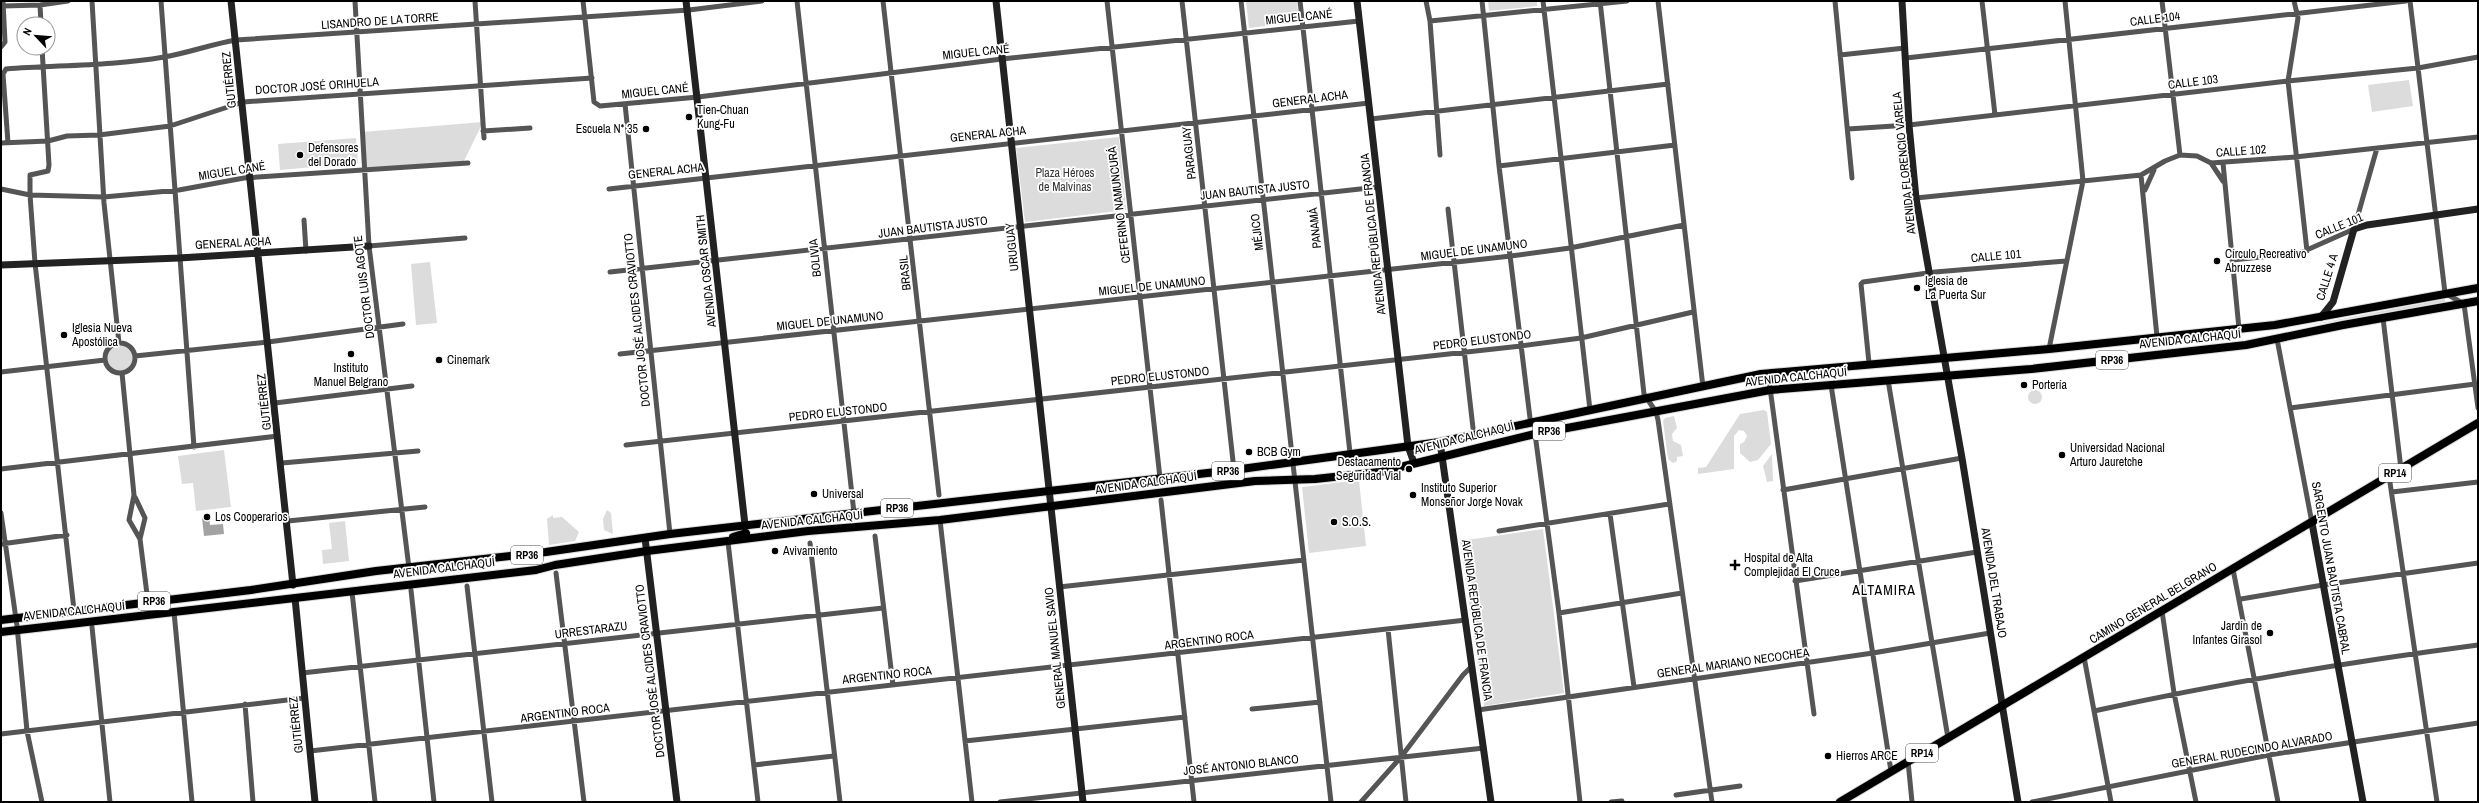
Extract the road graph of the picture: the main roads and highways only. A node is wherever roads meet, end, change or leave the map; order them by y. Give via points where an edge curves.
1 (231, 1) edge
2 (686, 1) edge
3 (996, 1) edge
4 (1357, 1) edge
5 (1902, 1) edge
6 (2478, 209) edge
7 (2354, 229) joint
8 (369, 246) road end
9 (259, 252) junction
10 (1, 264) edge
11 (2478, 288) edge
12 (2478, 302) edge
13 (2321, 317) junction
14 (2286, 323) junction
15 (2277, 339) junction
16 (1944, 359) junction
17 (1946, 372) junction
18 (2478, 423) edge
19 (1440, 442) junction
20 (1408, 446) junction
21 (1442, 455) junction
22 (1414, 463) junction
23 (1048, 491) junction
24 (1050, 508) junction
25 (2312, 523) junction
26 (746, 532) junction
27 (645, 538) junction
28 (616, 542) junction
29 (686, 546) junction
30 (647, 551) junction
31 (619, 555) junction
32 (293, 585) junction
33 (295, 598) junction
34 (1, 620) edge
35 (1, 632) edge
36 (2003, 705) junction
37 (314, 802) edge
38 (677, 802) edge
39 (1083, 802) edge
40 (1491, 802) edge
41 (1840, 802) edge
42 (2018, 802) edge
43 (2363, 802) edge

1 - 9 main road, GUTIÉRREZ
2 - 26 main road, AVENIDA OSCAR SMITH
3 - 23 main road, URUGUAY via 1022,226
4 - 20 main road, AVENIDA REPÚBLICA DE FRANCIA
5 - 16 main road, AVENIDA FLORENCIO VARELA via 1916,198
6 - 7 main road, CALLE 101
7 - 13 main road, CALLE 4 A via 2336,293 2330,307
8 - 9 main road, GENERAL ACHA
9 - 10 main road, GENERAL ACHA via 179,258
9 - 32 main road, GUTIÉRREZ
11 - 13 main road, AVENIDA CALCHAQUÍ / RP36
12 - 15 main road, AVENIDA CALCHAQUÍ / RP36
13 - 14 main road, AVENIDA CALCHAQUÍ / RP36
14 - 15 main road via 2277,330
14 - 16 main road, AVENIDA CALCHAQUÍ / RP36
15 - 17 main road, AVENIDA CALCHAQUÍ / RP36 via 2246,345 2032,369
16 - 17 main road, AVENIDA FLORENCIO VARELA
16 - 19 main road, AVENIDA CALCHAQUÍ / RP36 via 1768,373
17 - 21 main road, AVENIDA CALCHAQUÍ / RP36 via 1888,380 1770,390 1535,434
17 - 36 main road, AVENIDA DEL TRABAJO
18 - 25 main road, CAMINO GENERAL BELGRANO / RP14
19 - 20 main road, AVENIDA CALCHAQUÍ / RP36
19 - 21 main road, AVENIDA REPÚBLICA DE FRANCIA
20 - 22 main road, AVENIDA REPÚBLICA DE FRANCIA
20 - 23 main road, AVENIDA CALCHAQUÍ / RP36 via 1234,470
21 - 22 main road, AVENIDA CALCHAQUÍ / RP36
21 - 40 main road, AVENIDA REPÚBLICA DE FRANCIA
22 - 24 main road, AVENIDA CALCHAQUÍ / RP36 via 1380,472 1255,481
23 - 24 main road, GENERAL MANUEL SAVIO
23 - 26 main road, AVENIDA CALCHAQUÍ / RP36 via 854,513
24 - 26 main road, AVENIDA CALCHAQUÍ / RP36 via 940,520
24 - 39 main road, GENERAL MANUEL SAVIO
25 - 36 main road, CAMINO GENERAL BELGRANO / RP14
25 - 43 main road, SARGENTO JUAN BAUTISTA CABRAL
26 - 27 main road, AVENIDA CALCHAQUÍ / RP36 via 670,534
26 - 29 main road
26 - 29 main road, AVENIDA CALCHAQUÍ / RP36 via 728,542
27 - 28 main road, AVENIDA CALCHAQUÍ / RP36
27 - 30 main road, DOCTOR JOSÉ ALCIDES CRAVIOTTO
28 - 31 main road
28 - 32 main road, AVENIDA CALCHAQUÍ / RP36
29 - 30 main road, AVENIDA CALCHAQUÍ / RP36
30 - 31 main road, AVENIDA CALCHAQUÍ / RP36
30 - 38 main road, DOCTOR JOSÉ ALCIDES CRAVIOTTO
31 - 33 main road, AVENIDA CALCHAQUÍ / RP36 via 613,560
32 - 34 main road, AVENIDA CALCHAQUÍ / RP36
33 - 35 main road, AVENIDA CALCHAQUÍ / RP36
33 - 37 main road, GUTIÉRREZ
36 - 41 main road, CAMINO GENERAL BELGRANO / RP14
36 - 42 main road, AVENIDA DEL TRABAJO

